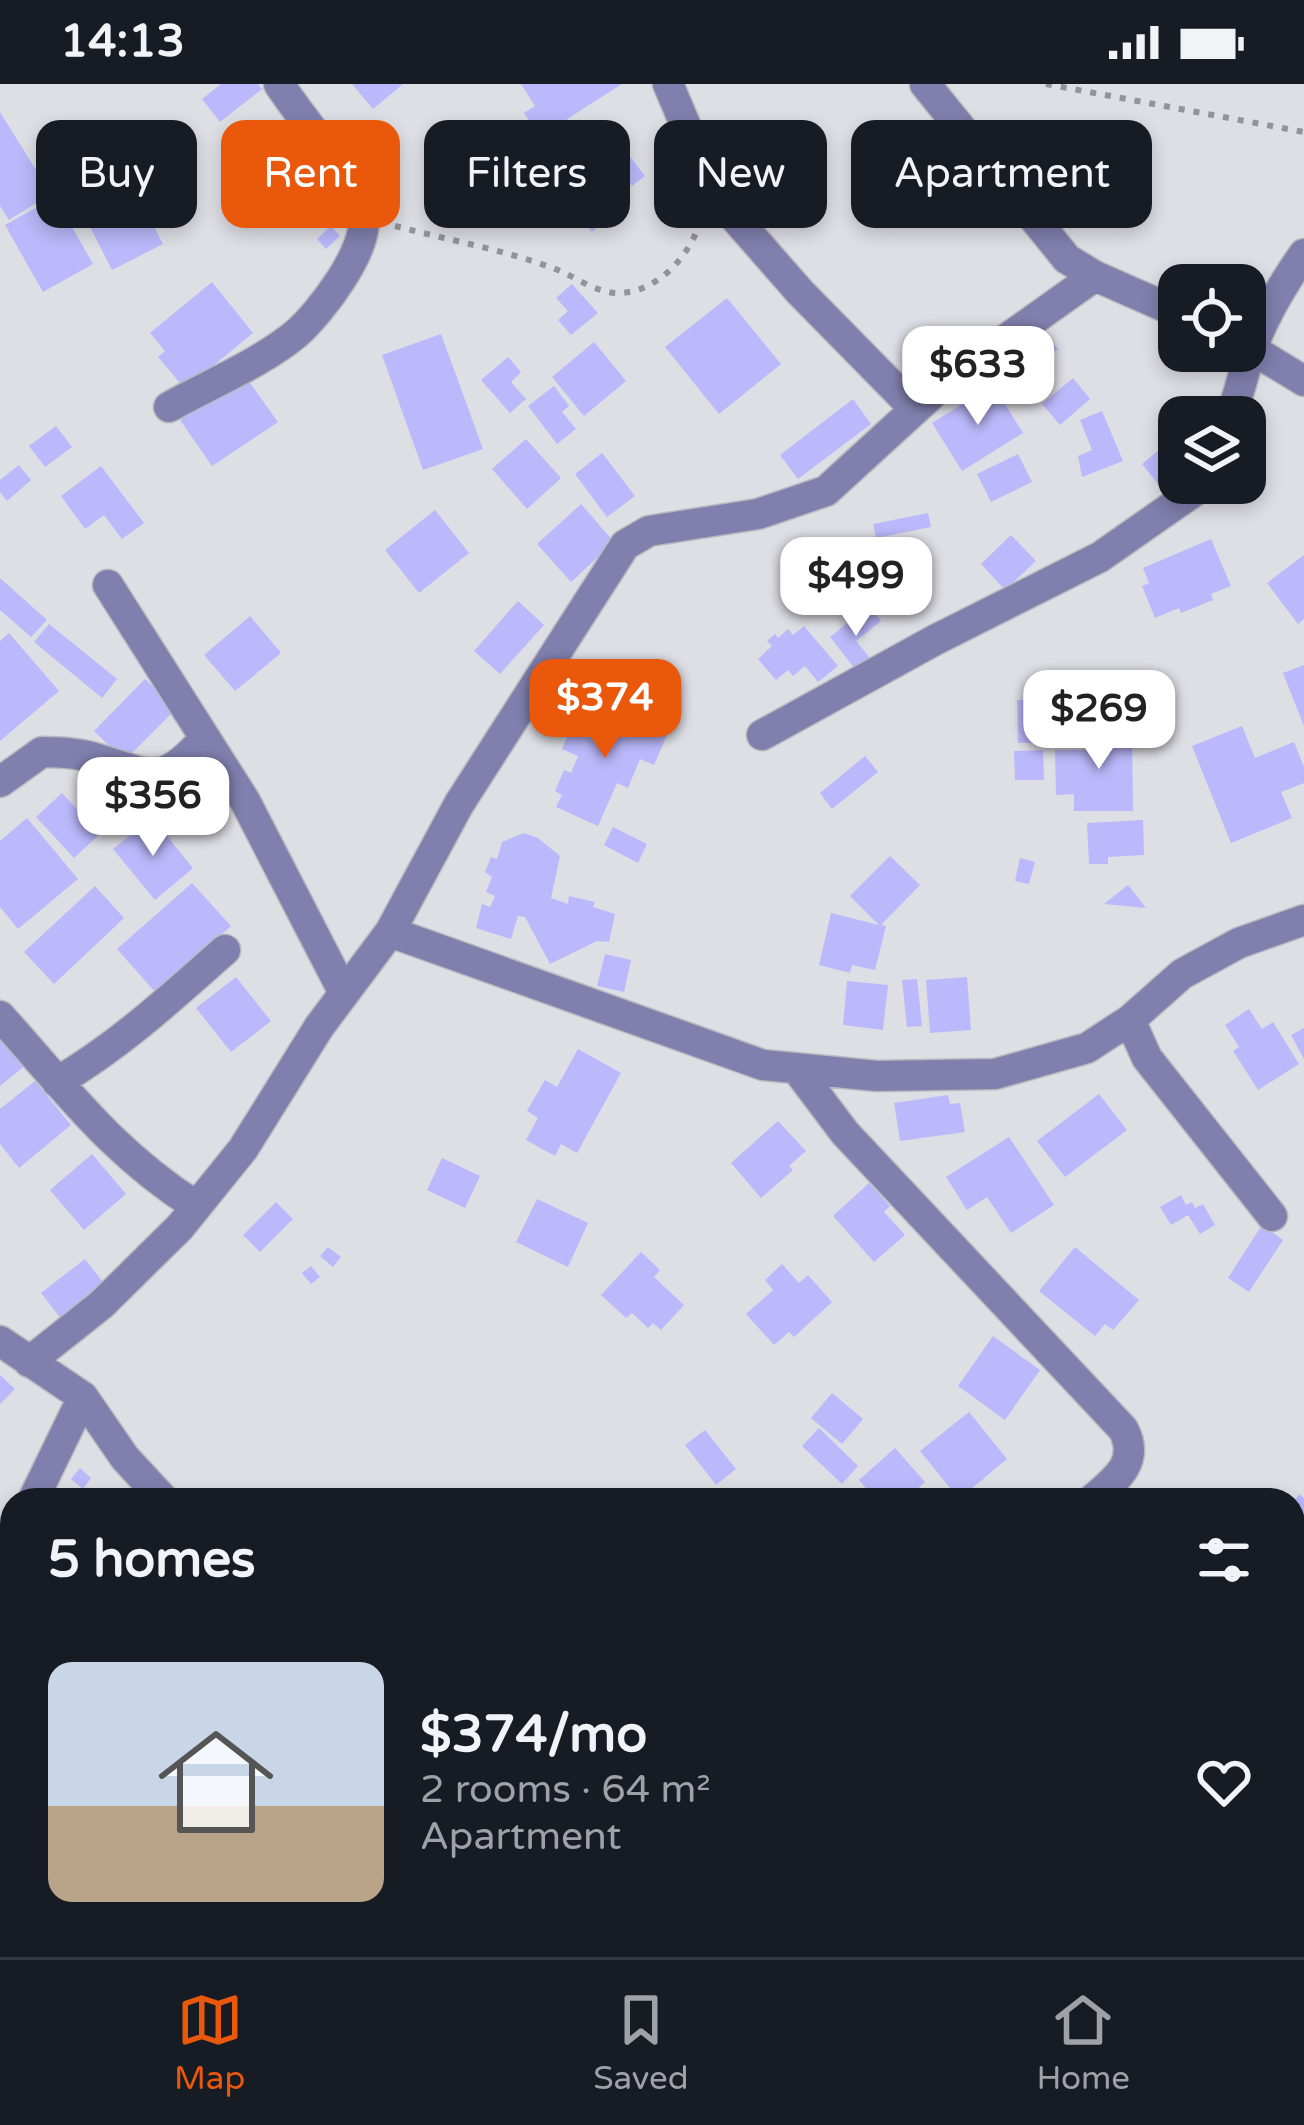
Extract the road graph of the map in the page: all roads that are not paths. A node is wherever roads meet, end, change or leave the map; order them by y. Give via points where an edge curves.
1 (279, 84) edge
2 (668, 84) edge
3 (925, 84) edge
4 (1304, 254) edge
5 (1095, 276) junction
6 (1158, 304) edge
7 (1266, 314) edge
8 (1266, 358) edge
9 (1304, 381) edge
10 (169, 407) dead end
11 (914, 409) junction
12 (1176, 504) edge
13 (108, 585) dead end
14 (762, 735) dead end
15 (205, 738) junction
16 (0, 782) edge
17 (1304, 920) edge
18 (390, 932) junction
19 (226, 950) dead end
20 (344, 993) junction
21 (0, 1016) edge
22 (1130, 1020) junction
23 (796, 1068) junction
24 (57, 1082) junction
25 (196, 1206) junction
26 (1272, 1216) dead end
27 (0, 1341) edge
28 (29, 1362) junction
29 (83, 1397) junction
30 (38, 1488) edge
31 (153, 1488) edge
32 (1105, 1488) edge

1 - 10 street via 356,197 364,218 358,251 298,333
2 - 11 street via 715,195
3 - 5 street via 1052,244
4 - 7 street
5 - 6 street
5 - 11 street
8 - 9 street
11 - 18 street via 826,490 758,514 649,531 625,545 459,804
12 - 14 street via 1100,557
13 - 15 street
15 - 16 street via 182,763 153,776 42,752
15 - 20 street
17 - 22 street via 1182,974
18 - 20 street
18 - 23 street via 763,1064
19 - 24 street
20 - 25 street via 243,1149
21 - 24 street
22 - 23 street via 1087,1048 995,1074
22 - 26 street via 1147,1058
23 - 32 street via 845,1133 1123,1430 1131,1448 1126,1469
24 - 25 street via 137,1167
25 - 28 street via 102,1304
27 - 28 street
28 - 29 street
29 - 30 street
29 - 31 street

